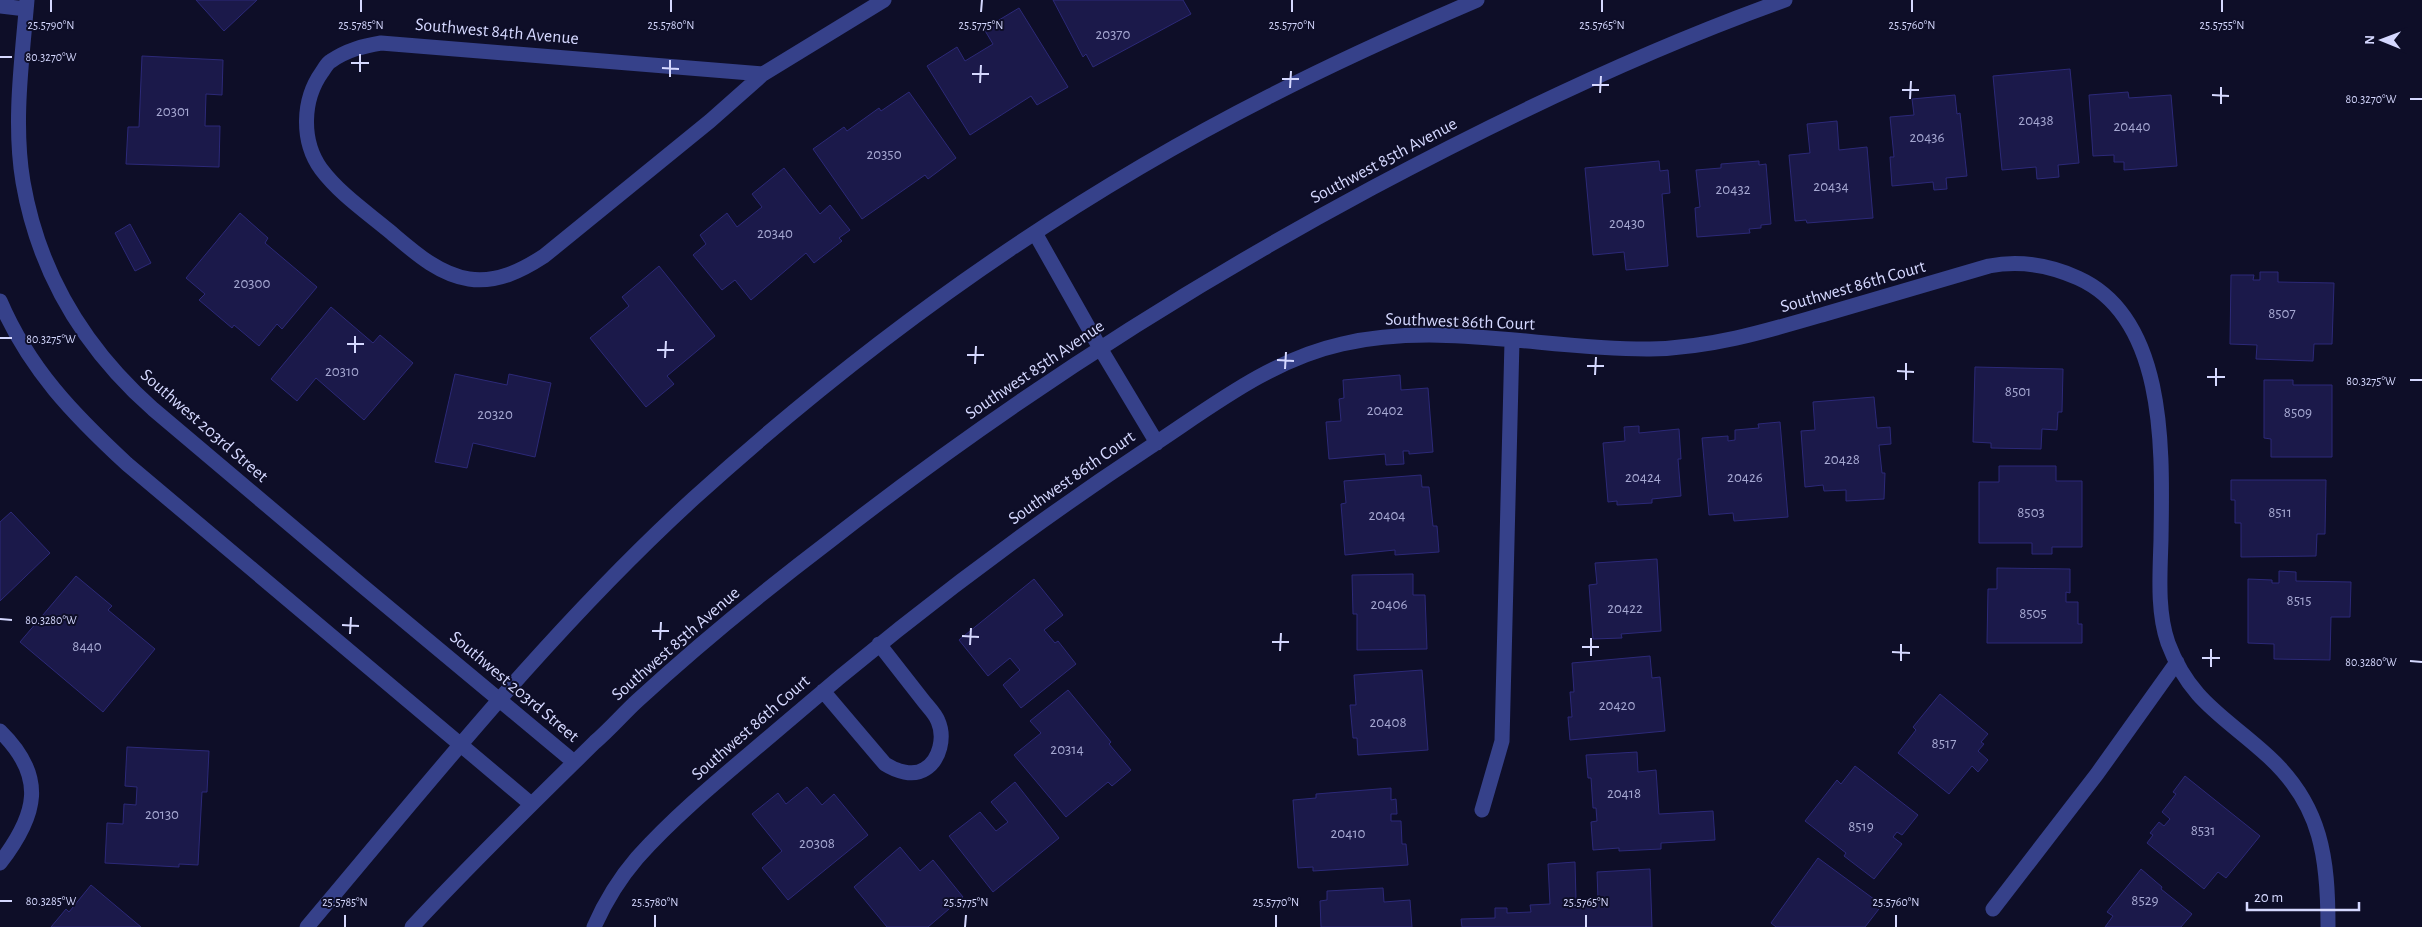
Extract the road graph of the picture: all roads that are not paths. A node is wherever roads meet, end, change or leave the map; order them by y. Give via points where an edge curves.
1 (884, 0) edge
2 (1477, 0) edge
3 (1785, 0) edge
4 (26, 4) edge
5 (0, 6) edge
6 (763, 74) junction
7 (1035, 233) junction
8 (0, 301) edge
9 (1512, 341) junction
10 (1100, 348) junction
11 (1157, 443) junction
12 (879, 644) junction
13 (2177, 662) junction
14 (823, 691) junction
15 (500, 700) junction
16 (0, 731) edge
17 (459, 744) junction
18 (574, 762) junction
19 (531, 804) junction
20 (1482, 810) dead end
21 (0, 863) edge
22 (1993, 908) dead end
23 (307, 927) edge
24 (412, 927) edge
25 (594, 927) edge
26 (2328, 927) edge

1 - 6 street, Southwest 84th Avenue
2 - 7 street via 1268,96 1112,184
3 - 10 street, Southwest 85th Avenue via 1613,69 1482,131 1285,235
4 - 5 street
4 - 15 street, Southwest 203rd Street via 19,116 23,182 37,235 57,288 92,345 153,409
6 - 6 street, Southwest 84th Avenue via 381,43 359,47 330,61 313,88 306,121 307,135 311,150 333,185 418,255 440,269 469,279 505,277 544,256
7 - 10 street
7 - 15 street via 934,303 757,441 654,537
8 - 17 street via 38,371 91,431
9 - 11 street, Southwest 86th Court via 1402,336 1316,350 1255,379
9 - 13 street, Southwest 86th Court via 1625,348 1706,345 1760,334 2004,263 2050,268 2091,284 2126,321 2143,354 2156,400 2161,483 2160,585 2168,642
9 - 20 street via 1502,741
10 - 11 street
10 - 18 street, Southwest 85th Avenue via 952,449 794,568 681,662
11 - 12 street, Southwest 86th Court via 1046,517
12 - 14 street, Southwest 86th Court
12 - 14 street via 938,720 942,737 931,766 922,772 895,771 885,764
13 - 22 street via 2097,774
13 - 26 street, Southwest 86th Court via 2200,699 2270,758 2294,784 2309,809 2320,835 2326,863
14 - 25 street, Southwest 86th Court via 663,831 618,882
15 - 17 street
15 - 18 street, Southwest 203rd Street
16 - 21 street via 14,746 30,777 31,805 26,824
17 - 19 street
17 - 23 street
18 - 19 street, Southwest 85th Avenue
19 - 24 street, Southwest 85th Avenue

